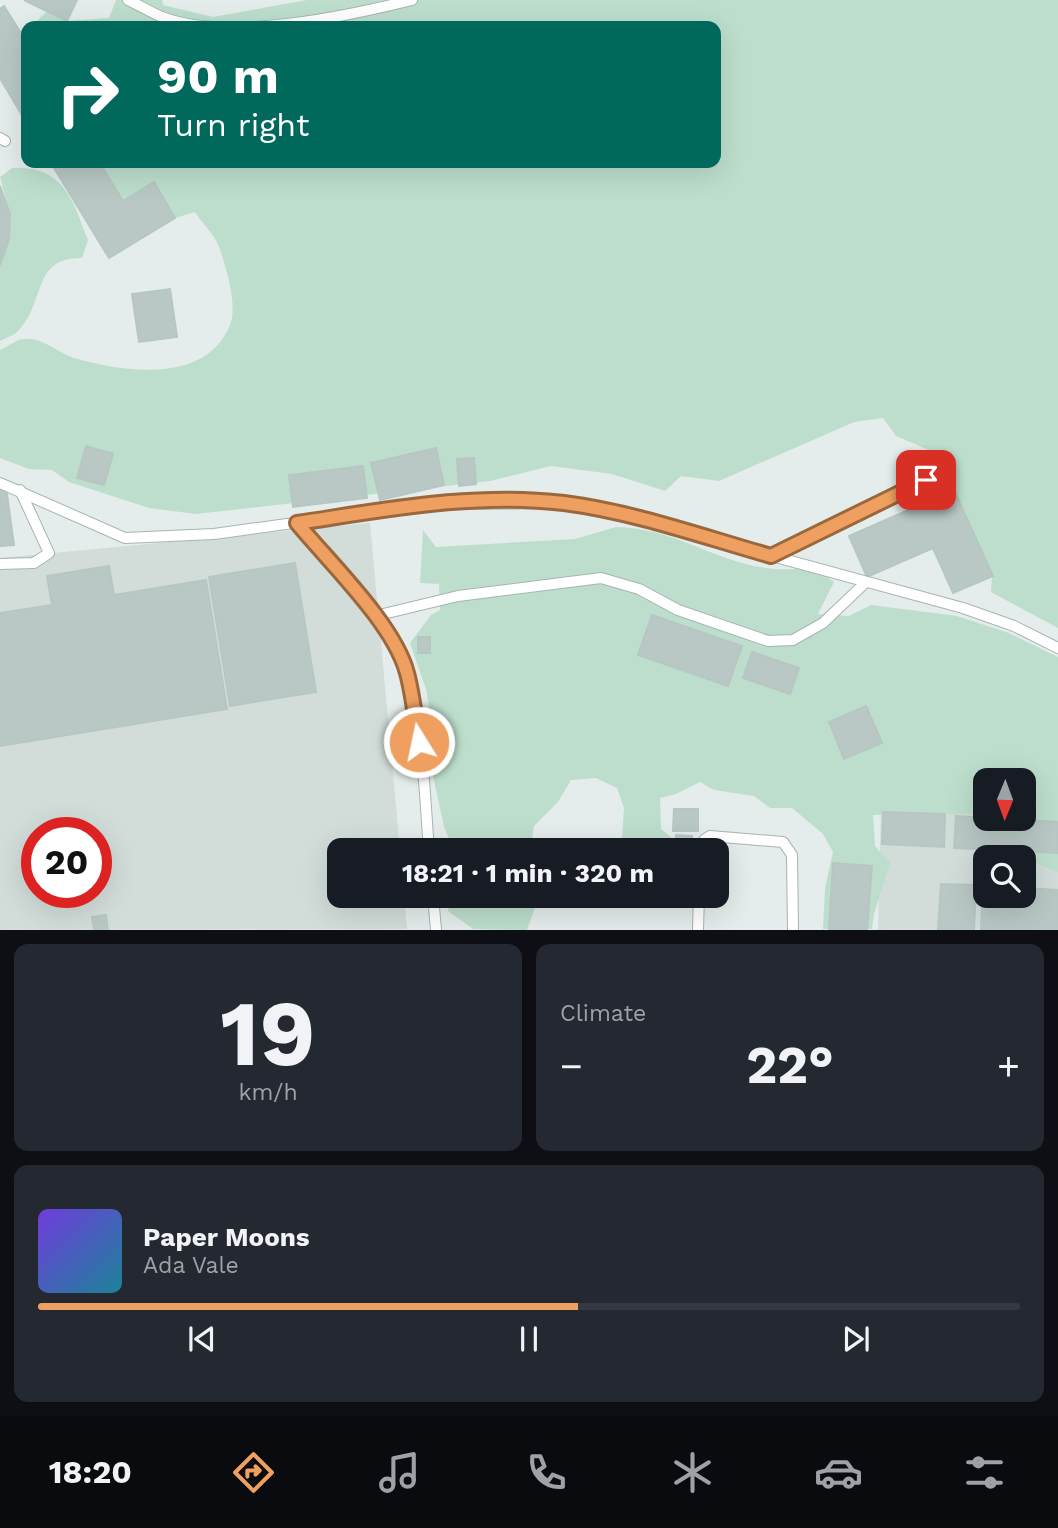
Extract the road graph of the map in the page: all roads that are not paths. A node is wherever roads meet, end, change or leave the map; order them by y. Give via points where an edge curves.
1 (412, 0) edge
2 (132, 1) edge
3 (184, 21) edge
4 (302, 21) edge
5 (926, 480) dead end
6 (0, 483) edge
7 (20, 490) junction
8 (297, 523) junction
9 (771, 556) junction
10 (0, 564) edge
11 (865, 583) junction
12 (375, 616) junction
13 (1058, 648) edge
14 (428, 838) edge
15 (707, 838) edge
16 (434, 908) edge
17 (699, 908) edge
18 (436, 929) edge
19 (698, 929) edge
20 (793, 929) edge

1 - 4 lane
2 - 3 lane via 163,17
5 - 9 lane
6 - 7 lane
7 - 8 lane via 125,538 214,534
7 - 10 lane via 49,553 34,563
8 - 9 lane via 430,504 562,503
8 - 12 lane
9 - 11 lane
11 - 12 lane via 823,623 793,640 768,641 601,578 458,596
11 - 13 lane via 964,608
12 - 14 lane via 407,672
15 - 20 lane via 783,842 789,847
16 - 18 lane
17 - 19 lane

